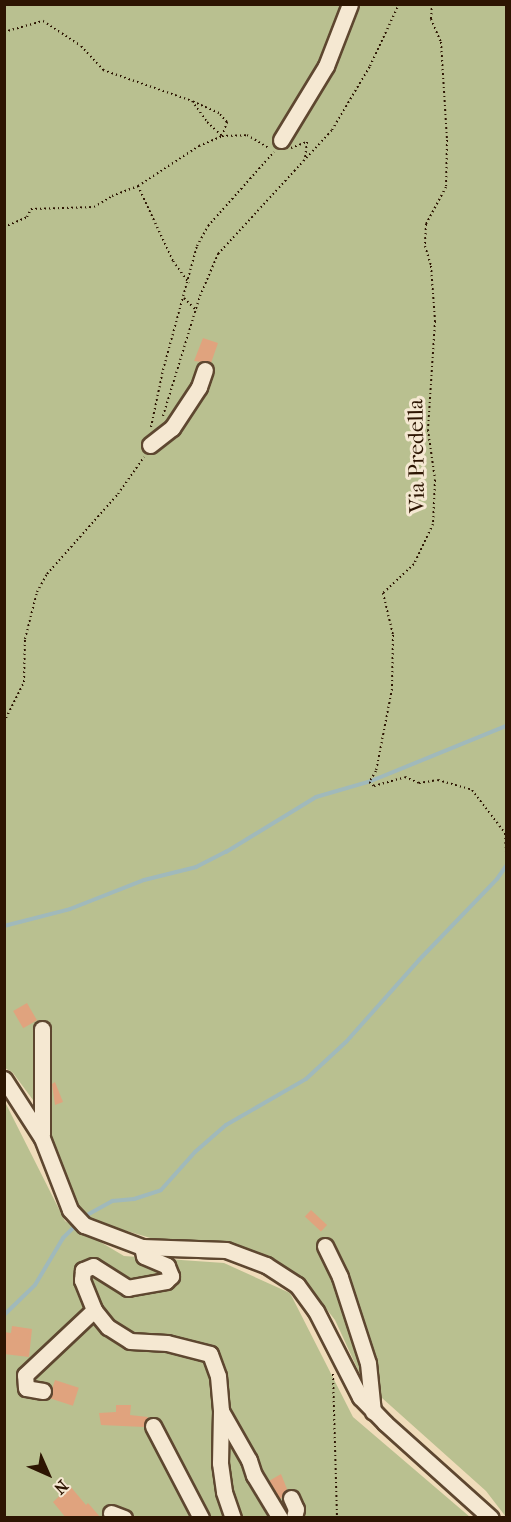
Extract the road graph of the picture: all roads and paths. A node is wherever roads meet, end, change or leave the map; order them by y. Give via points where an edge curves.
1 (350, 4) edge
2 (399, 4) edge
3 (432, 4) edge
4 (4, 32) edge
5 (192, 101) junction
6 (222, 136) junction
7 (280, 148) junction
8 (305, 158) junction
9 (138, 186) junction
10 (4, 227) edge
11 (189, 283) junction
12 (184, 298) junction
13 (197, 311) junction
14 (206, 370) dead end
15 (160, 424) dead end
16 (150, 445) junction
17 (4, 722) edge
18 (507, 854) edge
19 (42, 1029) dead end
20 (4, 1079) edge
21 (42, 1138) junction
22 (325, 1246) dead end
23 (142, 1247) junction
24 (94, 1310) junction
25 (332, 1365) dead end
26 (43, 1391) dead end
27 (222, 1411) junction
28 (373, 1412) junction
29 (153, 1426) dead end
30 (291, 1498) dead end
31 (201, 1518) edge
32 (233, 1518) edge
33 (280, 1518) edge
34 (294, 1518) edge
35 (338, 1518) edge
36 (491, 1518) edge

1 - 7 street via 326,66
2 - 8 path via 370,66 332,130
3 - 18 path, Via Predella via 431,19 441,42 447,140 446,187 426,224 425,246 431,266 435,321 428,430 435,480 433,524 414,564 383,593 393,635 392,689 376,771 369,782 374,786 405,777 419,783 438,780 472,790 505,833
4 - 5 path via 43,21 81,46 103,70
5 - 6 path
5 - 6 path via 219,113 227,122
6 - 7 path via 248,135
6 - 9 path via 199,146
7 - 8 path via 308,142
7 - 11 path via 208,226 197,246
8 - 13 path via 218,254
9 - 10 path via 94,207 31,208 27,218
9 - 11 path via 173,261
11 - 12 path
12 - 13 path
12 - 16 path via 163,370
13 - 15 path
14 - 16 street via 200,387 172,428
16 - 17 path via 118,494 47,574 37,591 25,639 24,682
19 - 21 street
20 - 21 street
21 - 23 street via 70,1210 84,1225
22 - 28 street via 340,1277 368,1363
23 - 24 street via 144,1256 167,1266 171,1276 166,1281 128,1288 93,1266 83,1270 82,1280
23 - 28 street via 226,1250 266,1265 297,1285 316,1311 360,1397
24 - 26 street via 25,1375 26,1388
24 - 27 street via 108,1327 130,1341 166,1343 210,1354 218,1376
25 - 35 path
27 - 32 street via 219,1463
27 - 33 street
28 - 36 street
29 - 31 street
30 - 34 street via 296,1509

